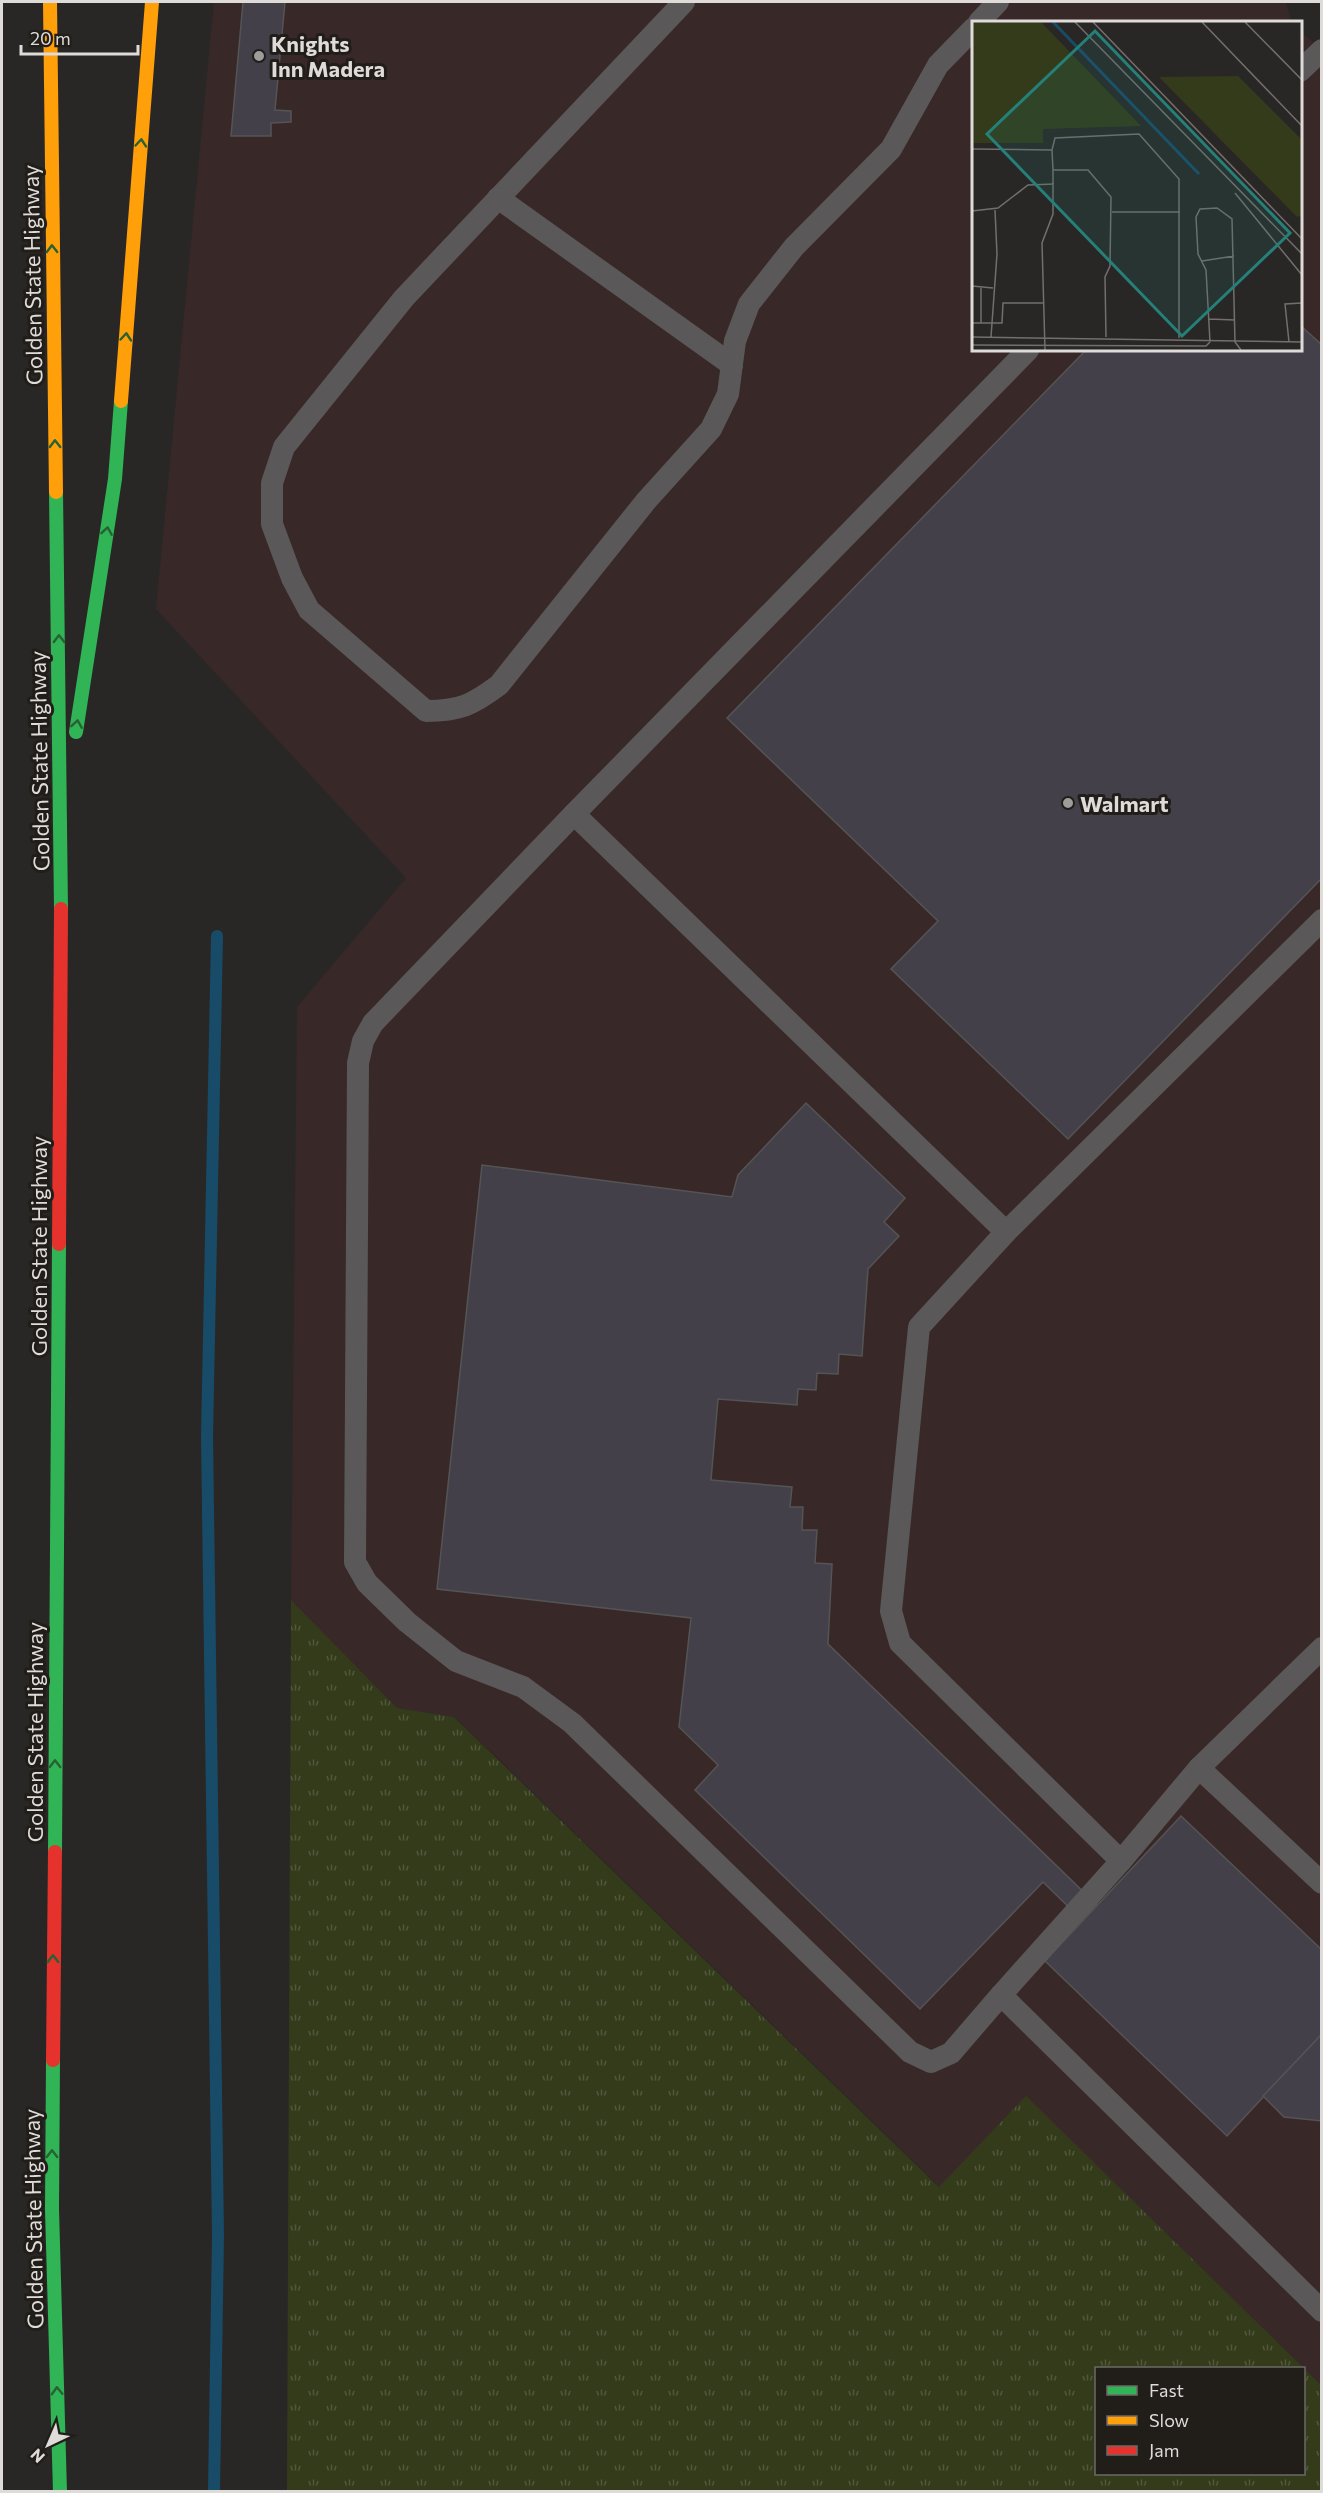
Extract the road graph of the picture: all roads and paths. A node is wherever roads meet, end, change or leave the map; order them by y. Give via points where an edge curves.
1 (50, 2) edge
2 (152, 2) edge
3 (684, 2) edge
4 (998, 2) edge
5 (980, 21) edge
6 (972, 30) edge
7 (1322, 50) edge
8 (1302, 69) edge
9 (498, 198) junction
10 (1027, 351) edge
11 (732, 365) junction
12 (573, 814) junction
13 (62, 823) junction
14 (1322, 920) edge
15 (1006, 1232) junction
16 (1322, 1647) edge
17 (1199, 1768) junction
18 (1121, 1861) junction
19 (1322, 1884) edge
20 (1000, 1995) junction
21 (1322, 2311) edge
22 (60, 2492) edge

13 -> 1 highway, Golden State Highway
13 -> 2 highway via 115,479
3 - 9 lane
4 - 5 lane
6 - 11 lane via 938,65 891,148 794,247 749,304 735,341
7 - 8 lane
9 - 11 lane
9 - 11 lane via 404,298 284,447 272,483 272,524 309,610 426,711 451,711 478,700 499,685 646,501 711,429 728,394
10 - 12 lane
12 - 15 lane
12 - 20 lane via 373,1023 363,1041 358,1063 355,1562 375,1591 456,1661 523,1687 572,1723 910,2052 932,2062 951,2053
22 -> 13 highway, Golden State Highway via 52,2197
14 - 15 lane
15 - 18 lane via 919,1327 891,1611 900,1643
16 - 17 lane
17 - 18 lane
17 - 19 lane
18 - 20 lane
20 - 21 lane

